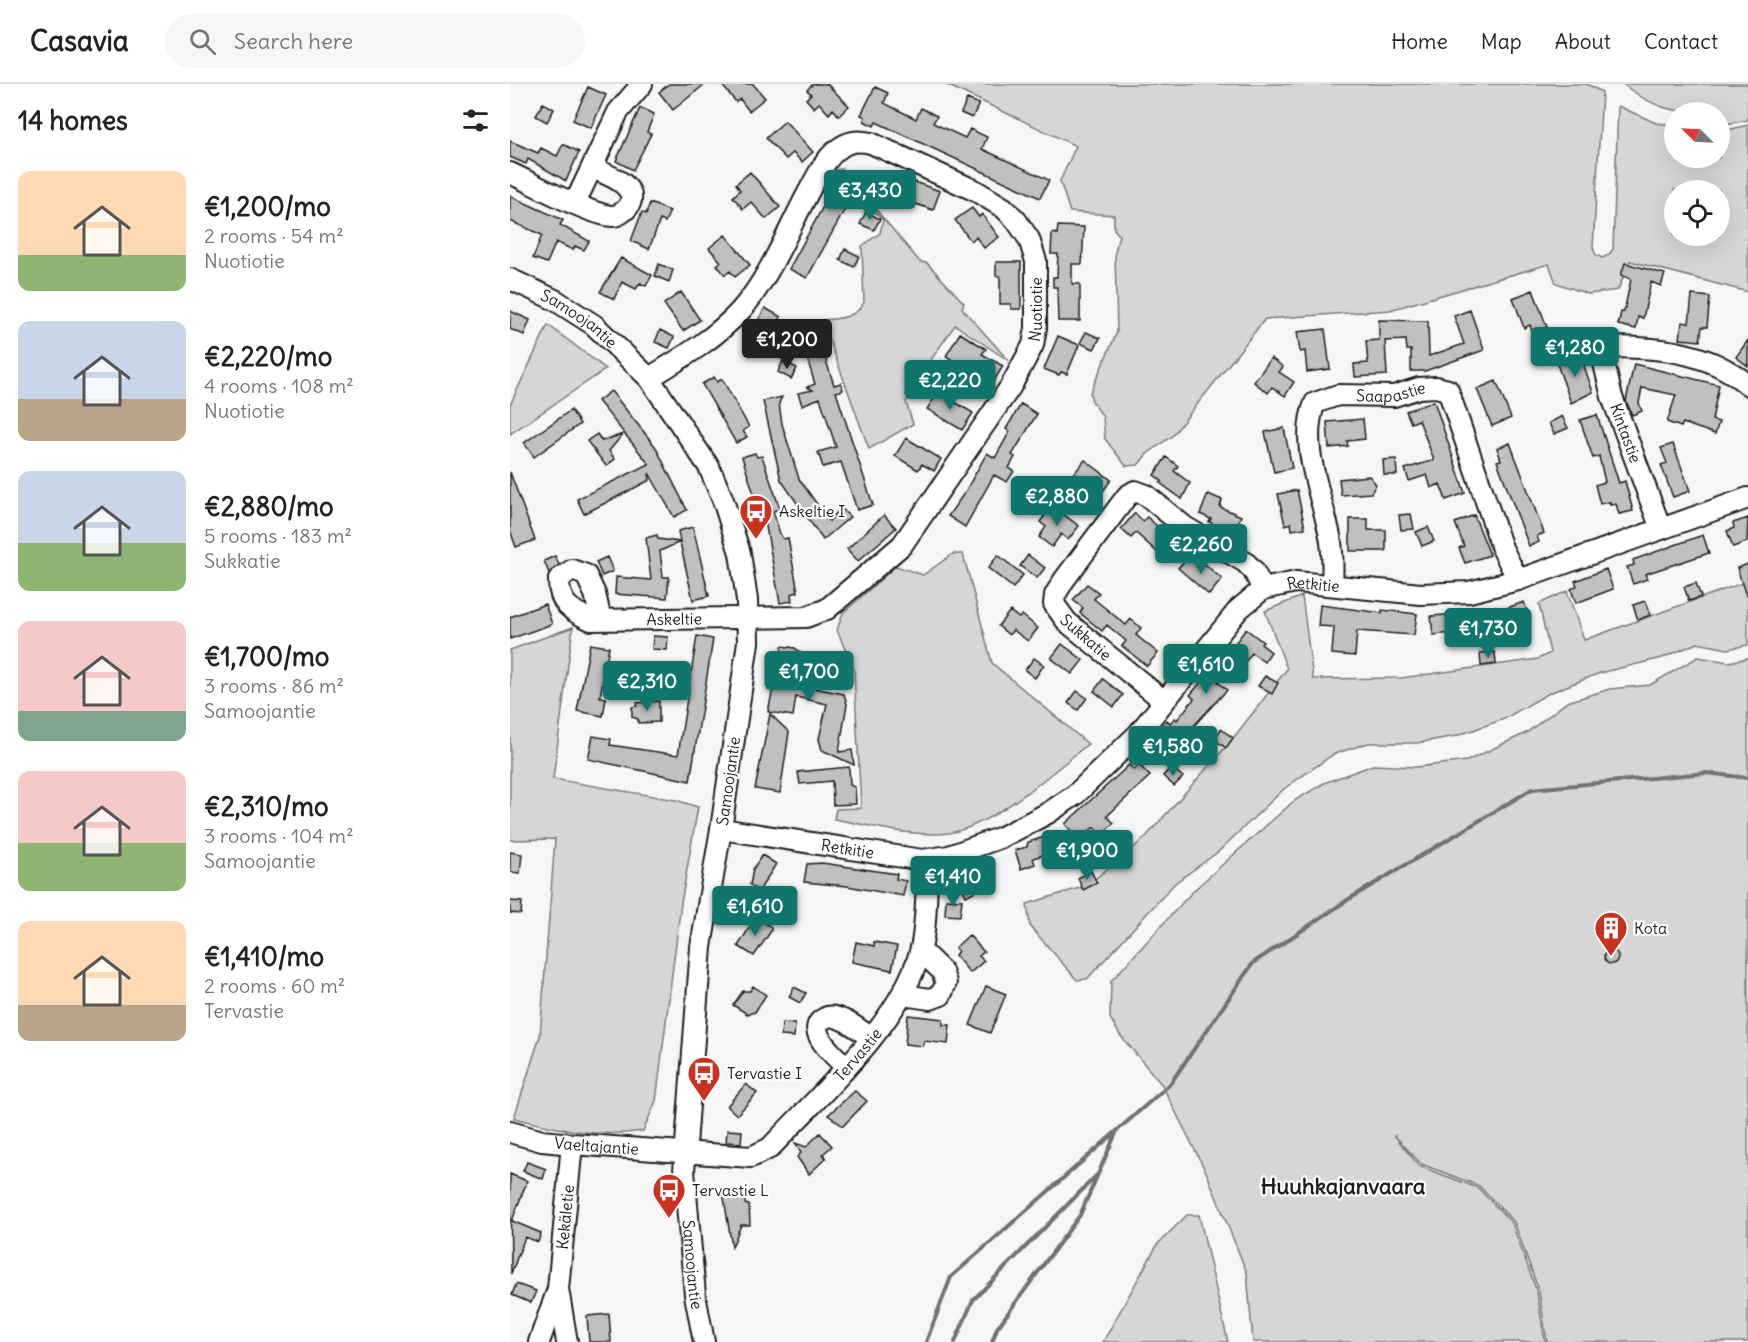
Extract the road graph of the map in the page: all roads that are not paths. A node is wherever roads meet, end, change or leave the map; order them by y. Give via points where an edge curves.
1 (642, 84) edge
2 (592, 168) junction
3 (510, 173) edge
4 (575, 202) junction
5 (510, 279) edge
6 (649, 378) junction
7 (1748, 385) edge
8 (1748, 498) edge
9 (1661, 530) junction
10 (1518, 580) junction
11 (1332, 583) junction
12 (1263, 589) junction
13 (748, 618) junction
14 (601, 620) dead end
15 (1164, 701) junction
16 (722, 829) junction
17 (928, 860) junction
18 (921, 951) junction
19 (903, 995) junction
20 (871, 1037) junction
21 (845, 1066) junction
22 (510, 1132) edge
23 (572, 1144) junction
24 (685, 1153) junction
25 (558, 1289) junction
26 (539, 1342) edge
27 (567, 1342) edge
28 (704, 1342) edge

1 - 2 street via 618,112
2 - 4 street
2 - 4 street via 621,181 631,197 630,206 614,216
3 - 4 street
5 - 6 street, Samoojantie via 555,300 594,326
6 - 13 street, Samoojantie via 698,449 723,500 740,553
6 - 13 street, Nuotiotie via 699,345 740,311 765,274 819,174 835,151 848,143 871,143 976,191 1004,208 1029,239 1036,261 1038,291 1033,345 1011,386 921,522 883,564 827,609 806,617
7 - 9 street, Kintastie via 1734,373 1701,357 1650,347 1600,347 1612,397
8 - 9 street, Retkitie
9 - 10 street, Retkitie
10 - 11 street, Retkitie via 1469,592 1441,594
10 - 11 street, Saapastie via 1502,548 1448,390 1436,387 1394,396 1338,395 1315,403 1309,418 1311,449 1330,537
11 - 12 street, Retkitie via 1296,582
12 - 15 street, Retkitie via 1239,609
12 - 15 street, Sukkatie via 1254,570 1245,562 1185,526 1146,495 1135,491 1127,496 1064,580 1054,604 1067,622
13 - 14 street, Askeltie
13 - 16 street, Samoojantie
15 - 17 street, Retkitie via 1104,769 1075,795 1002,837
16 - 17 street, Retkitie
16 - 24 street, Samoojantie via 701,946
17 - 18 street, Tervastie
18 - 19 street, Tervastie
18 - 19 street via 942,971 946,983 942,994 930,999
19 - 20 street, Tervastie
20 - 21 street, Tervastie
20 - 21 street via 841,1018 828,1016 820,1021 817,1029 821,1040
21 - 24 street, Tervastie via 770,1148 751,1157
22 - 23 street, Vaeltajantie
23 - 24 street, Vaeltajantie
23 - 25 street, Kekäletie
24 - 28 street, Samoojantie via 695,1295
25 - 26 street, Kekäletie
25 - 27 street, Kekäletie

